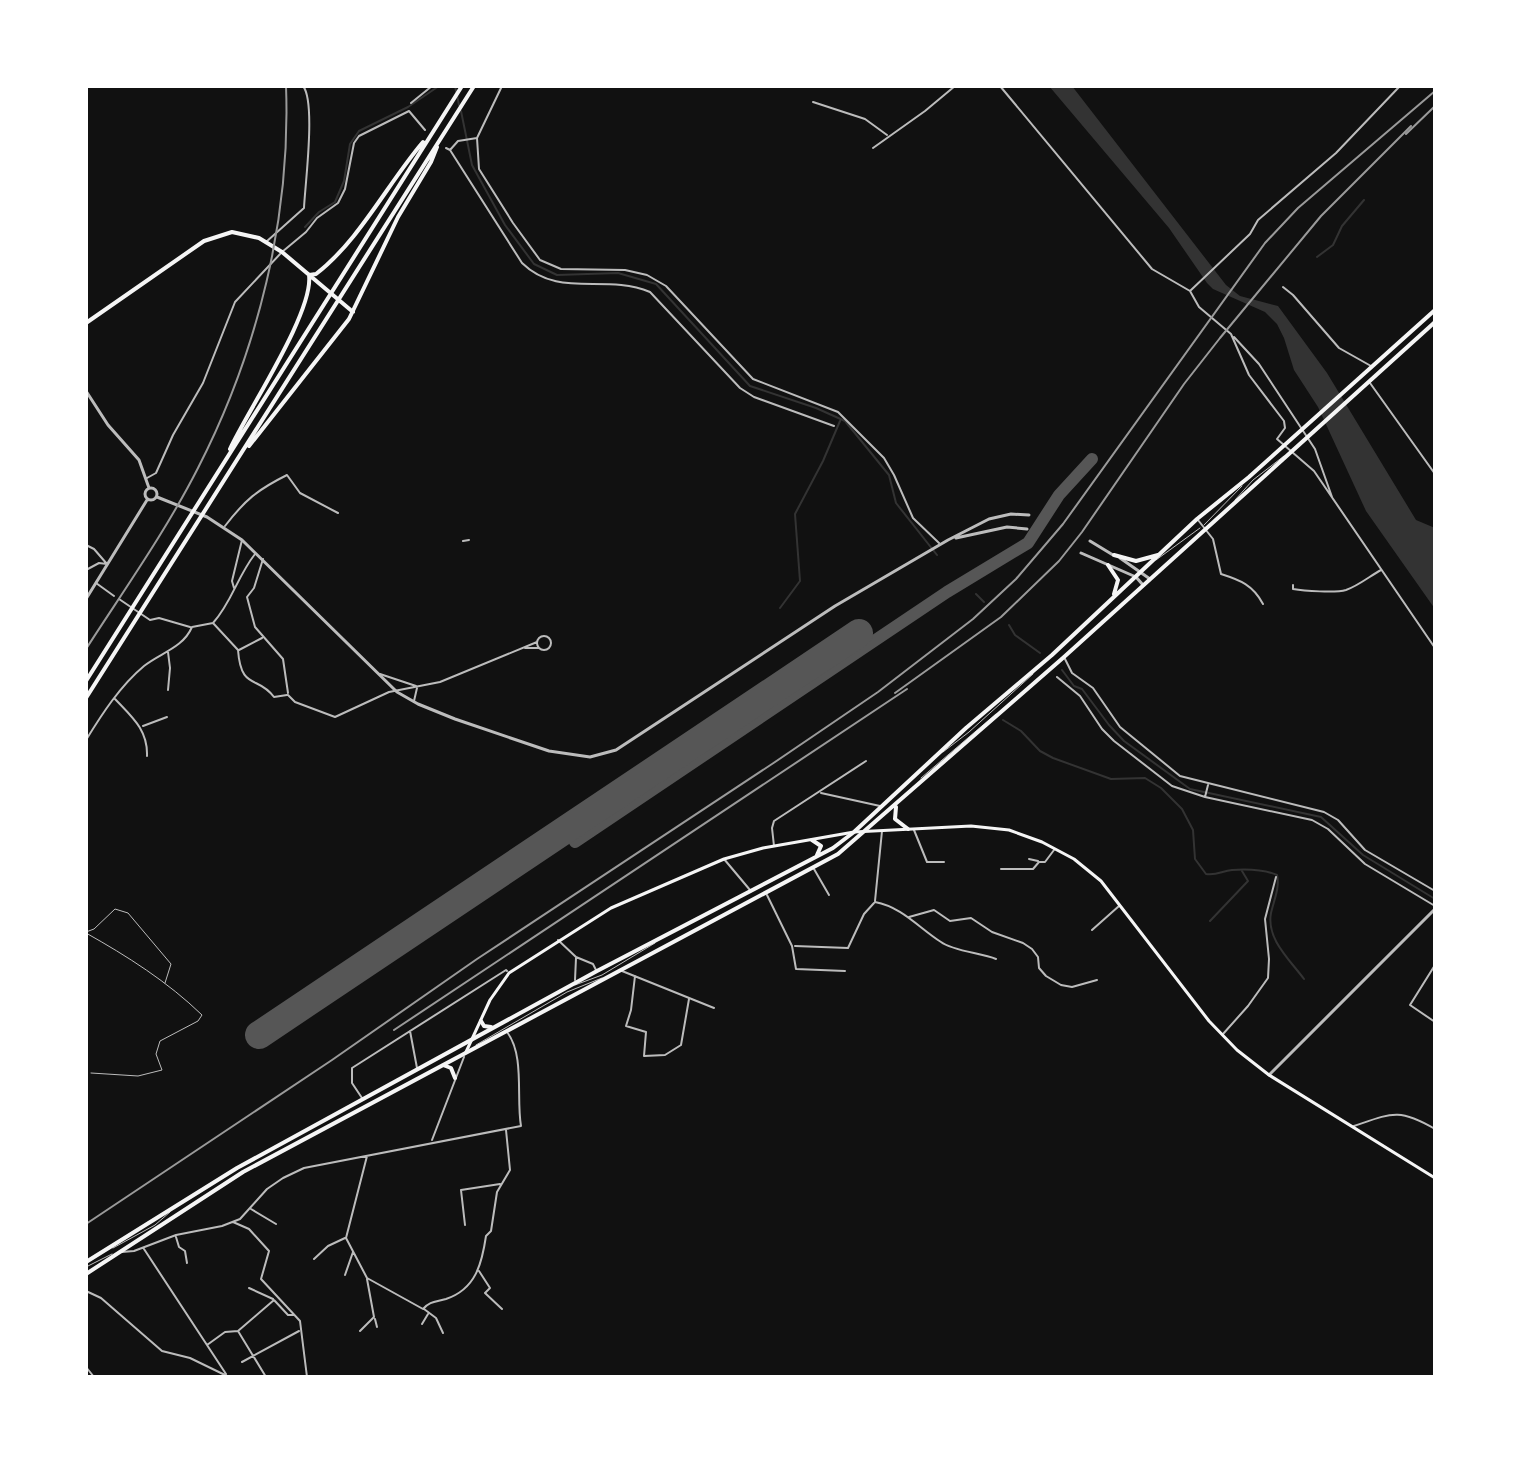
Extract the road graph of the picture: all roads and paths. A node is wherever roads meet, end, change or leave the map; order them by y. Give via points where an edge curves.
1 (303, 86) edge
2 (432, 86) edge
3 (462, 86) edge
4 (474, 86) edge
5 (502, 86) edge
6 (955, 86) edge
7 (1000, 86) edge
8 (1400, 86) edge
9 (813, 102) dead end
10 (411, 103) dead end
11 (435, 128) junction
12 (425, 130) dead end
13 (442, 134) junction
14 (888, 136) junction
15 (477, 138) junction
16 (873, 148) dead end
17 (266, 243) junction
18 (282, 252) junction
19 (309, 275) junction
20 (1283, 287) dead end
21 (1190, 291) junction
22 (1435, 310) edge
23 (353, 312) junction
24 (1435, 322) edge
25 (86, 323) edge
26 (1231, 334) junction
27 (1372, 367) junction
28 (1367, 383) junction
29 (86, 391) edge
30 (834, 426) dead end
31 (1287, 444) junction
32 (1293, 450) junction
33 (237, 460) junction
34 (223, 464) junction
35 (1435, 474) edge
36 (1249, 477) junction
37 (146, 479) junction
38 (149, 488) junction
39 (157, 497) junction
40 (147, 500) junction
41 (1334, 502) junction
42 (338, 513) dead end
43 (1029, 515) dead end
44 (1197, 519) junction
45 (224, 527) junction
46 (1204, 528) junction
47 (1027, 529) dead end
48 (242, 540) junction
49 (469, 540) dead end
50 (948, 540) junction
51 (463, 541) dead end
52 (1090, 541) dead end
53 (86, 545) edge
54 (940, 545) junction
55 (256, 552) junction
56 (1164, 552) junction
57 (1081, 553) dead end
58 (1114, 555) junction
59 (263, 559) junction
60 (1152, 563) junction
61 (108, 564) junction
62 (1108, 565) junction
63 (86, 570) edge
64 (1383, 570) junction
65 (1142, 571) junction
66 (1136, 577) junction
67 (1150, 579) junction
68 (96, 583) junction
69 (1143, 585) junction
70 (1293, 585) dead end
71 (234, 589) junction
72 (114, 596) dead end
73 (86, 599) edge
74 (119, 599) dead end
75 (1111, 600) junction
76 (1263, 604) dead end
77 (213, 623) junction
78 (192, 627) junction
79 (264, 637) junction
80 (537, 642) junction
81 (524, 648) junction
82 (540, 648) junction
83 (1435, 648) edge
84 (238, 650) junction
85 (167, 651) junction
86 (1064, 657) junction
87 (374, 672) junction
88 (1057, 677) dead end
89 (86, 681) edge
90 (419, 687) junction
91 (168, 690) dead end
92 (397, 692) junction
93 (288, 695) junction
94 (86, 698) edge
95 (114, 698) junction
96 (415, 702) junction
97 (167, 717) dead end
98 (141, 727) junction
99 (86, 740) edge
100 (147, 756) dead end
101 (866, 761) dead end
102 (1208, 783) junction
103 (820, 792) junction
104 (1205, 797) junction
105 (900, 801) junction
106 (880, 806) junction
107 (911, 829) junction
108 (882, 830) junction
109 (867, 831) junction
110 (854, 832) junction
111 (812, 840) junction
112 (774, 847) junction
113 (1055, 849) junction
114 (817, 856) junction
115 (724, 859) junction
116 (1029, 859) dead end
117 (944, 862) dead end
118 (1039, 862) junction
119 (813, 868) junction
120 (1001, 869) dead end
121 (1276, 877) dead end
122 (751, 891) junction
123 (1435, 891) edge
124 (766, 894) junction
125 (829, 895) dead end
126 (875, 902) junction
127 (1119, 905) junction
128 (1435, 908) edge
129 (909, 917) junction
130 (677, 929) junction
131 (1092, 930) dead end
132 (86, 933) edge
133 (558, 940) junction
134 (792, 946) junction
135 (576, 957) junction
136 (996, 959) dead end
137 (1435, 965) edge
138 (621, 970) junction
139 (597, 971) junction
140 (845, 971) dead end
141 (509, 973) junction
142 (613, 975) junction
143 (635, 976) junction
144 (1097, 980) dead end
145 (575, 983) junction
146 (165, 984) junction
147 (562, 990) junction
148 (689, 999) junction
149 (714, 1008) dead end
150 (481, 1021) junction
151 (1435, 1022) edge
152 (494, 1027) junction
153 (410, 1030) junction
154 (507, 1032) junction
155 (1222, 1035) junction
156 (472, 1045) junction
157 (466, 1052) junction
158 (440, 1065) junction
159 (417, 1069) junction
160 (91, 1073) dead end
161 (1269, 1075) junction
162 (455, 1078) junction
163 (363, 1099) junction
164 (1352, 1126) junction
165 (506, 1128) junction
166 (1435, 1129) edge
167 (431, 1142) junction
168 (368, 1154) junction
169 (1435, 1178) edge
170 (501, 1184) junction
171 (250, 1208) junction
172 (232, 1222) junction
173 (276, 1224) dead end
174 (465, 1225) dead end
175 (176, 1235) junction
176 (346, 1238) junction
177 (143, 1248) junction
178 (354, 1251) junction
179 (120, 1253) junction
180 (314, 1259) dead end
181 (187, 1263) dead end
182 (86, 1265) edge
183 (478, 1270) junction
184 (86, 1274) edge
185 (345, 1275) dead end
186 (367, 1278) junction
187 (249, 1288) dead end
188 (86, 1291) edge
189 (274, 1300) junction
190 (423, 1309) junction
191 (502, 1309) dead end
192 (428, 1313) junction
193 (294, 1314) junction
194 (374, 1317) junction
195 (422, 1324) dead end
196 (377, 1327) dead end
197 (300, 1330) junction
198 (238, 1331) junction
199 (360, 1331) dead end
200 (443, 1333) dead end
201 (207, 1345) junction
202 (255, 1356) junction
203 (242, 1362) dead end
204 (86, 1367) edge
205 (94, 1377) edge
206 (228, 1377) edge
207 (266, 1377) edge
208 (307, 1377) edge

1 - 17 street via 309,118 304,208
2 - 10 street
3 - 11 main road
4 - 13 main road
5 - 15 street
6 - 14 street
7 - 21 street via 1152,269
8 - 21 street
9 - 14 street via 865,119
11 - 19 main road via 362,225 323,269
11 - 34 main road
12 - 18 street via 409,111 359,136 338,203
13 - 23 main road
13 - 33 main road
14 - 16 street
15 - 30 street via 448,149 532,273 552,283 610,284 650,292 740,388
15 - 54 street via 479,169 540,260 561,269 625,270 666,286 753,379 838,412 884,458 913,518
17 - 18 main road
17 - 25 main road via 247,234 218,235
18 - 19 main road
18 - 37 street via 235,302 203,383 156,473
19 - 23 main road
19 - 34 main road via 290,335
20 - 27 street via 1339,348
21 - 26 street via 1199,307
22 - 27 main road
23 - 33 main road
24 - 28 main road
26 - 31 street via 1249,375 1284,421 1277,439
26 - 41 street via 1259,364 1315,449
27 - 31 main road
28 - 32 main road
28 - 35 street
29 - 37 street via 139,460
31 - 32 street
31 - 36 main road
32 - 41 street
32 - 46 main road
33 - 94 main road
34 - 89 main road
36 - 44 main road
36 - 46 lane
37 - 38 street
38 - 39 street
38 - 40 street
39 - 40 street
39 - 45 street
40 - 61 street
41 - 64 street
42 - 45 street via 300,493 287,475 257,490
43 - 50 street via 989,519
44 - 46 street
44 - 56 main road
45 - 48 street
46 - 60 lane
46 - 67 main road
46 - 76 street via 1213,539 1221,574 1243,581
47 - 50 street via 1007,527
48 - 55 street
48 - 71 street
49 - 51 street
50 - 54 street
52 - 58 street
53 - 61 street
54 - 96 street via 835,606 616,750 590,757 564,755
55 - 59 street
55 - 71 street
56 - 58 main road via 1144,561
56 - 60 main road
57 - 62 street
58 - 65 street
59 - 79 street via 247,597 255,627
59 - 87 street
60 - 65 main road
61 - 63 street
61 - 68 street
62 - 66 street
62 - 75 main road via 1118,580
64 - 70 street via 1343,591 1314,592
64 - 83 street
65 - 66 main road
65 - 67 street
66 - 69 street
66 - 75 main road
67 - 69 main road
68 - 72 street
68 - 73 street
69 - 86 main road
71 - 77 street via 228,607
74 - 78 street via 150,620
75 - 106 main road
77 - 78 street
77 - 84 street
78 - 85 street
79 - 84 street
79 - 93 street via 283,659
80 - 81 street
80 - 82 street
80 - 82 street via 544,636 551,640 548,649
81 - 82 street
81 - 90 street
84 - 93 street via 239,667 248,679 274,697
85 - 91 street
85 - 95 street via 145,665
86 - 102 street via 1120,727 1180,776
86 - 105 main road
87 - 90 street
87 - 92 street
88 - 104 street via 1080,696 1114,741 1172,786
90 - 92 street
90 - 96 street
92 - 93 street via 335,717
92 - 96 street
95 - 98 street
95 - 99 street
97 - 98 street
98 - 100 street
101 - 103 street
102 - 104 street
102 - 123 street via 1324,812 1365,850
103 - 106 street
103 - 112 street via 774,821
104 - 128 street via 1312,820 1365,864
105 - 107 main road via 894,817
105 - 109 main road
106 - 110 main road
107 - 108 main road
107 - 113 main road via 1009,830
107 - 117 street via 927,862
108 - 109 main road
108 - 126 street
109 - 110 main road
109 - 119 main road
110 - 111 main road
110 - 114 main road
111 - 112 main road
111 - 114 main road via 821,846
112 - 115 main road
113 - 118 street
113 - 127 main road via 1101,881
114 - 122 main road
115 - 122 street
115 - 133 main road via 611,908
116 - 118 street
118 - 120 street via 1033,869
119 - 124 main road
119 - 125 street
121 - 155 street via 1265,919 1268,978
122 - 130 main road
124 - 134 street
124 - 138 main road
126 - 129 street
126 - 134 street via 848,948
127 - 131 street
127 - 155 main road
128 - 161 street
129 - 136 street via 942,943
129 - 144 street via 934,910 950,921 971,918 1032,949 1049,980 1072,987
130 - 139 main road
130 - 147 lane via 602,975
132 - 146 lane
132 - 146 lane via 115,909 128,913 171,964
133 - 135 street
133 - 141 main road
134 - 140 street via 796,969
135 - 139 street
135 - 145 street
137 - 151 street via 1410,1005
138 - 142 main road
138 - 143 street
139 - 145 main road
141 - 150 main road
141 - 153 street via 506,970
142 - 154 main road
142 - 156 lane via 567,992
143 - 148 street
143 - 148 street via 626,1026 646,1032 644,1056 665,1055 681,1045
145 - 147 main road
146 - 160 lane via 202,1015 160,1041 156,1054 162,1070 138,1076
147 - 152 main road
148 - 149 street
150 - 152 main road
150 - 156 main road
152 - 156 main road
153 - 159 street
153 - 163 street via 352,1068 352,1083
154 - 156 main road
154 - 165 street via 520,1081 521,1126
155 - 161 main road
156 - 157 main road
156 - 159 main road
157 - 158 main road
157 - 162 street
158 - 162 main road via 450,1067
158 - 179 main road via 243,1172
159 - 163 main road
161 - 164 main road
162 - 167 street
163 - 182 main road via 237,1168
164 - 166 street via 1407,1114
164 - 169 main road
165 - 167 street
165 - 170 street via 510,1168
167 - 168 street
168 - 171 street via 304,1168 267,1189
168 - 176 street
170 - 174 street via 461,1190
170 - 183 street
171 - 172 street
171 - 173 street
172 - 175 street
172 - 193 street via 265,1244 269,1251 261,1279
175 - 177 street
175 - 181 street
176 - 178 street
176 - 180 street
177 - 179 street
177 - 201 street
178 - 185 street
178 - 186 street
179 - 182 lane
179 - 184 main road
183 - 190 street via 465,1289
183 - 191 street via 490,1288 485,1293
186 - 190 street
186 - 194 street
187 - 189 street
188 - 206 street via 162,1351
189 - 193 street via 288,1315
189 - 198 street
190 - 192 street
192 - 195 street
192 - 200 street
193 - 197 street
194 - 196 street
194 - 199 street
197 - 202 street
197 - 208 street
198 - 201 street via 225,1332
198 - 202 street
201 - 206 street
202 - 203 street
202 - 207 street
204 - 205 street

